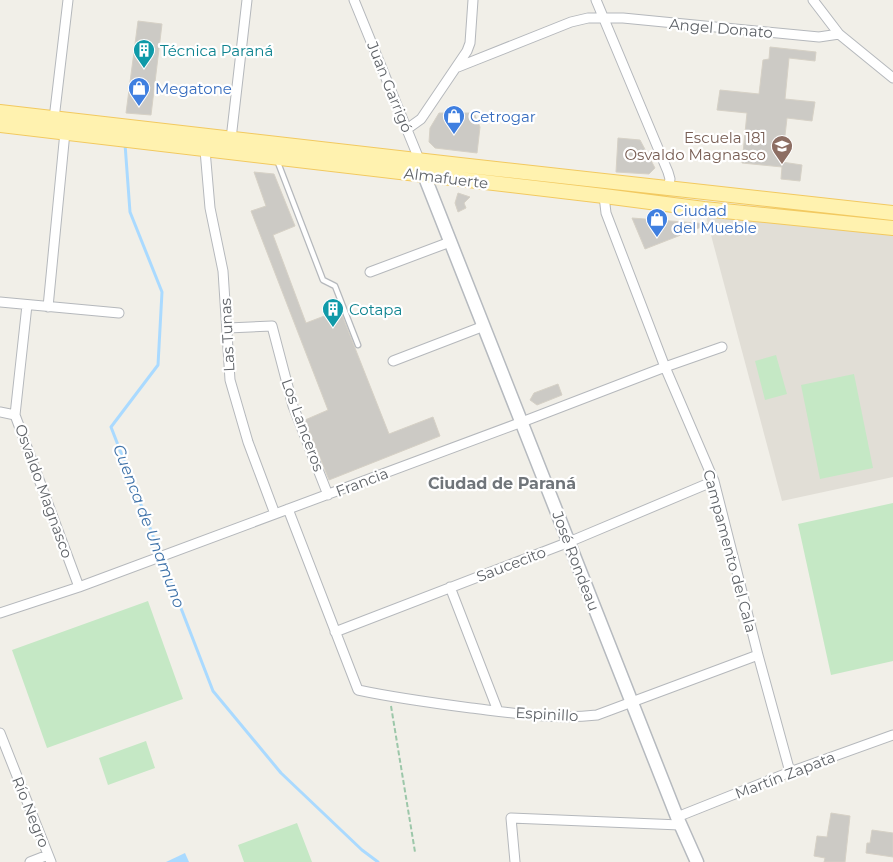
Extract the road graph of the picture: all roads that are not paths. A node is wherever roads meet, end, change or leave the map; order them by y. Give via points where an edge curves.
1 (68, 0) edge
2 (247, 0) edge
3 (354, 0) edge
4 (473, 0) edge
5 (596, 0) edge
6 (813, 0) edge
7 (603, 18) junction
8 (839, 34) junction
9 (458, 66) junction
10 (893, 78) edge
11 (0, 112) edge
12 (54, 119) junction
13 (0, 125) edge
14 (407, 129) junction
15 (65, 132) junction
16 (231, 139) junction
17 (205, 150) junction
18 (277, 158) junction
19 (420, 160) junction
20 (424, 175) junction
21 (668, 189) junction
22 (604, 196) junction
23 (893, 213) edge
24 (893, 228) edge
25 (450, 242) junction
26 (370, 272) dead end
27 (0, 302) edge
28 (27, 305) junction
29 (48, 307) junction
30 (119, 313) dead end
31 (484, 326) junction
32 (228, 328) junction
33 (358, 345) dead end
34 (722, 347) dead end
35 (393, 361) dead end
36 (664, 367) junction
37 (0, 412) edge
38 (15, 414) junction
39 (522, 422) junction
40 (714, 481) junction
41 (328, 495) junction
42 (288, 509) junction
43 (275, 514) junction
44 (569, 542) junction
45 (79, 587) junction
46 (450, 587) junction
47 (0, 613) edge
48 (334, 632) junction
49 (758, 654) junction
50 (632, 702) junction
51 (498, 711) junction
52 (0, 733) edge
53 (893, 735) edge
54 (3, 751) edge
55 (790, 772) junction
56 (679, 821) junction
57 (50, 858) edge
58 (30, 862) edge
59 (515, 862) edge
60 (697, 862) edge

1 - 12 street
2 - 16 street
3 - 14 street, Juan Garrigó
4 - 9 street via 470,43
5 - 7 street
6 - 8 street
7 - 8 street, Angel Donato via 820,37
7 - 9 street, Angel Donato via 571,22
7 - 21 street via 668,172
8 - 10 street
9 - 14 street via 420,119
11 - 12 main road, Almafuerte
12 - 16 main road, Almafuerte
13 - 15 main road, Almafuerte
14 - 19 street, Juan Garrigó
15 - 17 main road, Almafuerte
15 - 29 street
16 - 19 main road, Almafuerte
17 - 18 main road, Almafuerte
17 - 32 street, Las Tunas
18 - 20 main road, Almafuerte
18 - 33 lane via 323,280 335,286
19 - 20 street, Juan Garrigó
19 - 21 main road, Almafuerte
20 - 22 main road, Almafuerte
20 - 25 street, José Rondeau
21 - 23 main road, Almafuerte
22 - 24 main road, Almafuerte
22 - 36 street, Campamento del Cala via 606,213
25 - 26 street
25 - 31 street, José Rondeau
27 - 28 street
28 - 29 street
28 - 38 street, Osvaldo Magnasco
29 - 30 street
31 - 35 street
31 - 39 street, José Rondeau
32 - 41 street, Los Lanceros via 272,326 293,406
32 - 43 street, Las Tunas via 230,380 248,442
34 - 36 street, Francia
36 - 39 street, Francia
36 - 40 street, Campamento del Cala
37 - 38 street
38 - 45 street, Osvaldo Magnasco
39 - 41 street, Francia
39 - 44 street, José Rondeau
40 - 44 street, Saucecito
40 - 49 street, Campamento del Cala
41 - 42 street, Francia
42 - 43 street, Francia
42 - 48 street
43 - 45 street, Francia
44 - 46 street, Saucecito
44 - 50 street, José Rondeau
45 - 47 street, Francia
46 - 48 street, Saucecito
46 - 51 street
48 - 51 street, Espinillo via 358,690
49 - 50 street, Espinillo
49 - 55 street, Campamento del Cala
50 - 51 street, Espinillo via 596,715 572,718
50 - 56 street, José Rondeau
52 - 54 street, Río Negro
53 - 55 street, Martín Zapata
54 - 57 street, Río Negro
55 - 56 street, Martín Zapata
56 - 59 street, Martín Zapata via 511,818
56 - 60 street, José Rondeau
57 - 58 street

